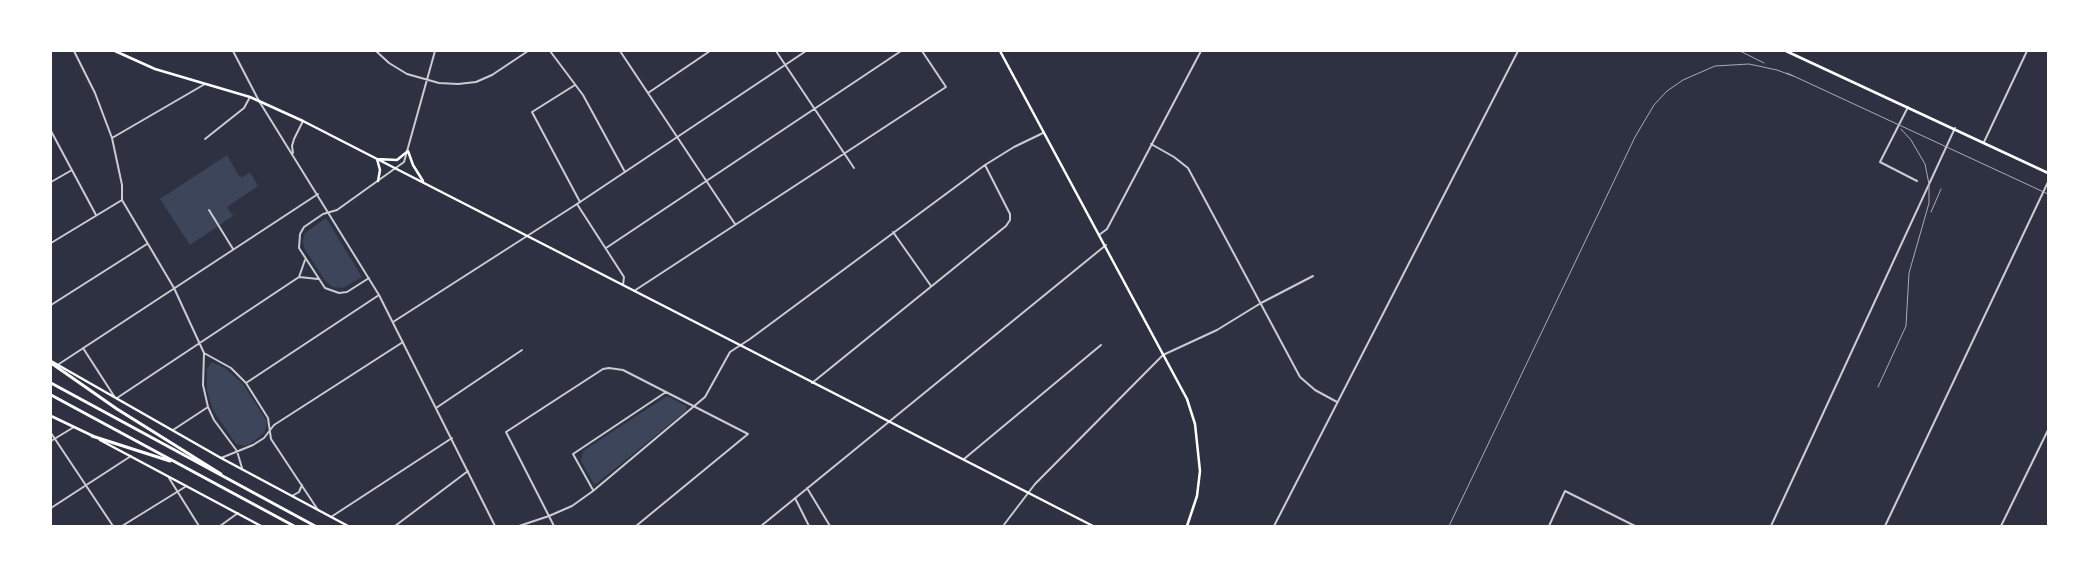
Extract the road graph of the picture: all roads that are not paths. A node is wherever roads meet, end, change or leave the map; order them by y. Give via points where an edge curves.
1 (74, 51) edge
2 (115, 51) edge
3 (233, 51) edge
4 (376, 51) edge
5 (434, 51) edge
6 (528, 51) edge
7 (550, 51) edge
8 (620, 51) edge
9 (710, 51) edge
10 (776, 51) edge
11 (806, 51) edge
12 (901, 51) edge
13 (922, 51) edge
14 (1000, 51) edge
15 (1201, 51) edge
16 (1518, 51) edge
17 (1786, 51) edge
18 (2026, 51) edge
19 (786, 65) junction
20 (427, 80) junction
21 (205, 84) junction
22 (575, 85) junction
23 (648, 94) junction
24 (250, 97) junction
25 (259, 101) junction
26 (1908, 107) junction
27 (814, 109) junction
28 (303, 121) junction
29 (1954, 128) junction
30 (51, 131) edge
31 (1043, 133) junction
32 (677, 137) junction
33 (112, 138) junction
34 (205, 139) dead end
35 (1984, 142) junction
36 (1151, 144) junction
37 (408, 151) junction
38 (844, 153) junction
39 (294, 155) junction
40 (377, 159) junction
41 (984, 165) junction
42 (854, 168) dead end
43 (396, 169) junction
44 (72, 170) junction
45 (625, 172) junction
46 (2048, 173) edge
47 (378, 181) junction
48 (706, 181) junction
49 (1917, 181) dead end
50 (51, 182) edge
51 (2048, 182) edge
52 (424, 183) junction
53 (318, 194) junction
54 (122, 200) junction
55 (580, 202) junction
56 (577, 204) junction
57 (209, 210) dead end
58 (329, 212) junction
59 (96, 215) junction
60 (735, 224) junction
61 (892, 232) junction
62 (1099, 235) junction
63 (528, 236) junction
64 (51, 243) edge
65 (148, 244) junction
66 (1106, 245) junction
67 (606, 248) junction
68 (233, 249) junction
69 (305, 260) junction
70 (1313, 276) dead end
71 (299, 277) junction
72 (369, 278) junction
73 (318, 279) junction
74 (623, 286) junction
75 (931, 286) junction
76 (174, 288) junction
77 (634, 291) junction
78 (379, 295) junction
79 (1261, 304) junction
80 (51, 305) edge
81 (393, 322) junction
82 (199, 342) junction
83 (403, 342) junction
84 (739, 345) junction
85 (1101, 346) dead end
86 (83, 347) junction
87 (522, 350) dead end
88 (204, 353) junction
89 (1163, 356) junction
90 (51, 362) edge
91 (58, 365) junction
92 (51, 383) edge
93 (246, 383) junction
94 (812, 383) junction
95 (108, 384) junction
96 (102, 391) junction
97 (666, 392) junction
98 (51, 395) edge
99 (116, 399) junction
100 (1337, 402) junction
101 (208, 407) junction
102 (695, 407) junction
103 (436, 408) junction
104 (51, 416) edge
105 (888, 422) junction
106 (74, 427) junction
107 (173, 430) junction
108 (2048, 430) edge
109 (270, 431) junction
110 (51, 433) edge
111 (92, 436) junction
112 (452, 438) junction
113 (55, 439) junction
114 (51, 441) edge
115 (237, 451) junction
116 (131, 456) junction
117 (221, 458) junction
118 (963, 460) junction
119 (180, 464) junction
120 (243, 470) junction
121 (468, 471) junction
122 (168, 476) junction
123 (227, 479) junction
124 (87, 485) junction
125 (187, 485) junction
126 (302, 485) junction
127 (808, 488) junction
128 (177, 491) junction
129 (594, 491) junction
130 (1028, 492) junction
131 (292, 496) junction
132 (795, 498) junction
133 (51, 508) edge
134 (318, 510) junction
135 (238, 513) junction
136 (549, 516) junction
137 (331, 517) junction
138 (113, 526) edge
139 (122, 526) edge
140 (200, 526) edge
141 (220, 526) edge
142 (262, 526) edge
143 (294, 526) edge
144 (316, 526) edge
145 (348, 526) edge
146 (395, 526) edge
147 (495, 526) edge
148 (519, 526) edge
149 (554, 526) edge
150 (636, 526) edge
151 (761, 526) edge
152 (809, 526) edge
153 (830, 526) edge
154 (1003, 526) edge
155 (1093, 526) edge
156 (1187, 526) edge
157 (1274, 526) edge
158 (1549, 526) edge
159 (1635, 526) edge
160 (1771, 526) edge
161 (1885, 526) edge
162 (2001, 526) edge

1 - 33 street
2 - 21 main road via 156,69
3 - 25 street
4 - 20 street via 398,69
5 - 20 street
6 - 20 street via 476,82 452,84
7 - 22 street
8 - 23 street
9 - 23 street
10 - 19 street
11 - 19 street
12 - 27 street
13 - 38 street via 946,86
14 - 31 main road
15 - 36 street
16 - 100 street
17 - 26 main road
18 - 35 street
19 - 27 street
19 - 32 street
20 - 37 street
21 - 24 main road
21 - 33 street
22 - 45 street
22 - 55 street via 532,112
23 - 32 street
24 - 25 main road
24 - 34 street via 244,108
25 - 28 main road
25 - 39 street
26 - 29 main road
26 - 49 street via 1880,162
27 - 38 street
27 - 48 street
28 - 39 street via 292,146
28 - 40 main road
29 - 35 main road
29 - 160 street
30 - 44 street
31 - 41 street
31 - 62 main road
32 - 45 street
32 - 48 street
33 - 54 street
35 - 46 main road
36 - 62 street via 1107,229
36 - 79 street via 1188,168
37 - 40 main road via 397,160
37 - 43 street via 404,162
37 - 52 main road
38 - 42 street
38 - 60 street
39 - 53 street
40 - 43 main road
40 - 47 main road
41 - 61 street
41 - 75 street via 1010,214 1010,220
43 - 47 street
43 - 52 main road
44 - 50 street
44 - 59 street
45 - 55 street
47 - 58 street
48 - 60 street
48 - 67 street
51 - 161 street
52 - 63 main road
53 - 58 street
53 - 68 street
54 - 59 street
54 - 65 street
55 - 56 street
56 - 63 street
56 - 67 street
57 - 68 street
58 - 69 street via 304,227 300,234 298,248
58 - 72 street
59 - 64 street
60 - 77 street
61 - 75 street
61 - 84 street
62 - 66 main road
63 - 74 main road
63 - 81 street
65 - 76 street
65 - 80 street
66 - 89 main road
66 - 105 street
67 - 74 street via 624,277
68 - 76 street
69 - 71 street
69 - 73 street
70 - 79 street
71 - 73 street
71 - 82 street
72 - 73 street via 339,293 324,288
72 - 78 street
74 - 77 main road
75 - 94 street
76 - 82 street
76 - 86 street
77 - 84 main road
78 - 81 street
78 - 93 street
79 - 89 street
79 - 100 street via 1300,378
81 - 83 street
82 - 88 street
82 - 99 street
83 - 103 street
83 - 109 street via 274,425
84 - 94 main road
84 - 102 street via 730,352 713,384
85 - 118 street
86 - 91 street
86 - 95 street
87 - 103 street
88 - 93 street via 230,368
88 - 101 street via 203,385
89 - 130 street
89 - 156 main road via 1187,400 1198,445 1200,471 1197,496
90 - 91 main road
90 - 123 highway via 117,409
91 - 96 main road
92 - 123 highway
93 - 109 street via 268,418
94 - 105 main road
95 - 96 street
95 - 99 street
96 - 99 main road
97 - 102 street
97 - 129 street via 573,454
97 - 136 street via 616,368 603,369 506,432
98 - 119 highway
99 - 107 main road
100 - 157 street
101 - 107 street
101 - 115 street
102 - 129 street
102 - 150 street via 748,434
103 - 112 street
104 - 106 main road
105 - 118 main road
105 - 127 street
106 - 111 main road
106 - 113 street
107 - 117 main road
108 - 162 street
109 - 115 street via 253,445
109 - 126 street via 271,439
110 - 113 street
111 - 116 main road
111 - 119 highway
112 - 121 street
112 - 137 street
113 - 114 street
113 - 124 street
115 - 117 street
115 - 120 street
116 - 122 main road
116 - 124 street
117 - 120 main road
118 - 130 main road
119 - 143 highway
120 - 131 main road
121 - 146 street
121 - 147 street
122 - 125 main road
122 - 128 street
123 - 144 highway
124 - 133 street
124 - 138 street
125 - 128 street
125 - 135 main road
126 - 131 street
126 - 134 street
127 - 132 street
127 - 153 street
128 - 139 street
128 - 140 street
129 - 136 street
130 - 154 street
130 - 155 main road
131 - 134 main road
132 - 151 street
132 - 152 street
134 - 137 main road
135 - 141 street
135 - 142 main road
136 - 148 street
136 - 149 street
137 - 145 main road
158 - 159 street via 1565,491

